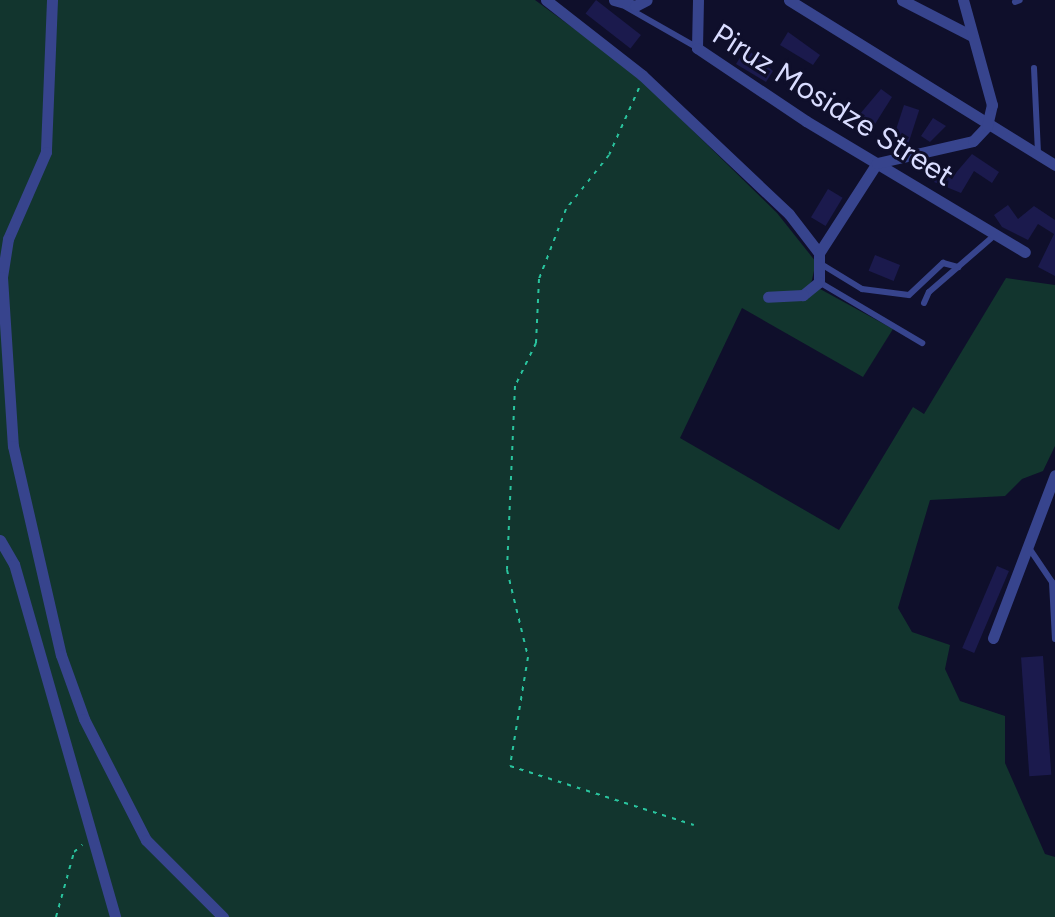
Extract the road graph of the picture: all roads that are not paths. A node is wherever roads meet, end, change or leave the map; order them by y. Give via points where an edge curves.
1 (52, 0) edge
2 (546, 0) edge
3 (647, 0) edge
4 (698, 0) edge
5 (789, 0) edge
6 (902, 0) edge
7 (963, 0) edge
8 (619, 3) edge
9 (799, 4) edge
10 (972, 36) junction
11 (697, 48) junction
12 (1034, 68) dead end
13 (987, 126) junction
14 (1038, 156) junction
15 (877, 163) junction
16 (1055, 165) edge
17 (996, 234) junction
18 (1025, 252) dead end
19 (820, 259) junction
20 (958, 267) junction
21 (819, 282) junction
22 (768, 297) dead end
23 (924, 303) dead end
24 (922, 343) dead end
25 (1055, 475) edge
26 (0, 540) edge
27 (1029, 548) junction
28 (993, 638) dead end
29 (1055, 639) edge
30 (115, 917) edge
31 (223, 917) edge

1 - 31 street via 46,152 8,239 2,277 13,446 61,655 84,719 146,840
2 - 19 street via 642,75 789,214
3 - 8 street
4 - 11 street
5 - 9 street
6 - 10 street
7 - 10 street
8 - 11 lane, Piruz Mosidze Street
9 - 13 street
10 - 13 street via 992,105
11 - 15 street, Piruz Mosidze Street
12 - 14 lane
13 - 14 street
13 - 15 street via 973,141
14 - 16 street
15 - 17 street, Piruz Mosidze Street
15 - 19 street
17 - 18 street, Piruz Mosidze Street
17 - 20 lane
19 - 20 lane via 862,289 909,295 943,263
19 - 21 street
20 - 23 lane
21 - 22 street via 803,295
21 - 24 lane
25 - 27 street
26 - 30 street via 14,564
27 - 28 street
27 - 29 lane via 1052,582

